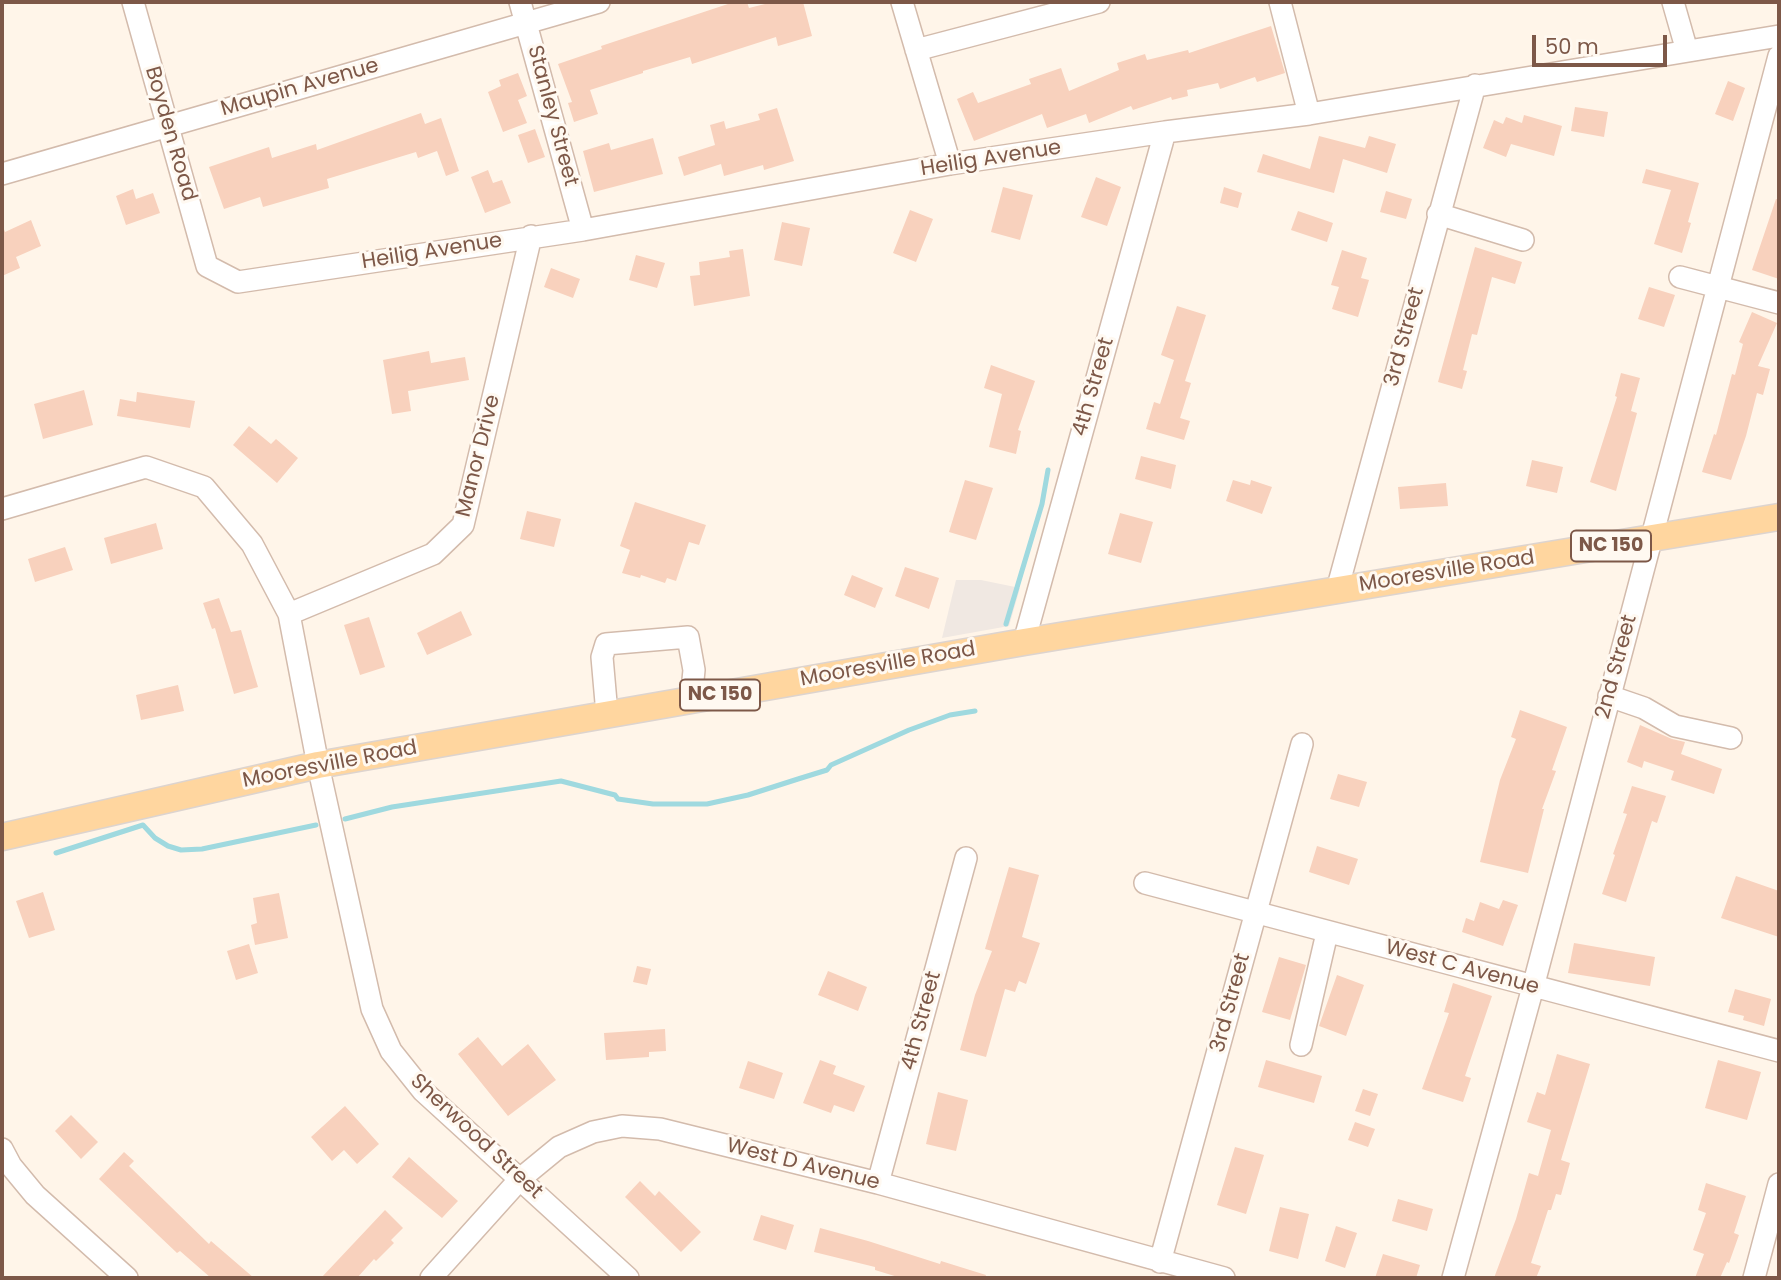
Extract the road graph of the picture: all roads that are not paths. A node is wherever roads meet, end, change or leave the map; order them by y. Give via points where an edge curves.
1 (133, 2) edge
2 (599, 2) edge
3 (902, 2) edge
4 (1099, 2) edge
5 (1280, 2) edge
6 (1673, 2) edge
7 (523, 12) edge
8 (1779, 36) edge
9 (916, 50) junction
10 (1687, 51) junction
11 (1779, 56) edge
12 (1475, 85) junction
13 (1309, 114) junction
14 (168, 127) junction
15 (1165, 132) junction
16 (950, 164) junction
17 (2, 174) edge
18 (1438, 214) junction
19 (583, 230) junction
20 (531, 236) junction
21 (1522, 240) dead end
22 (207, 266) joint
23 (1680, 277) dead end
24 (1717, 287) junction
25 (1779, 303) edge
26 (2, 509) edge
27 (1779, 517) edge
28 (1651, 539) junction
29 (1337, 590) junction
30 (289, 614) junction
31 (1024, 642) junction
32 (1609, 696) junction
33 (691, 700) junction
34 (607, 714) junction
35 (1731, 738) dead end
36 (1303, 744) dead end
37 (318, 765) junction
38 (2, 837) edge
39 (966, 858) dead end
40 (1145, 883) dead end
41 (1255, 914) junction
42 (1327, 933) junction
43 (1532, 987) junction
44 (1301, 1045) dead end
45 (1779, 1051) edge
46 (2, 1149) edge
47 (520, 1179) junction
48 (878, 1183) junction
49 (1779, 1184) edge
50 (1160, 1262) junction
51 (127, 1278) edge
52 (431, 1278) edge
53 (628, 1278) edge
54 (1224, 1278) edge
55 (1453, 1278) edge
56 (1754, 1278) edge

1 - 14 street, Boyden Road
2 - 7 street, Maupin Avenue
3 - 9 street
4 - 9 street
5 - 13 street
6 - 10 street
7 - 14 street, Maupin Avenue
7 - 19 street, Stanley Street
8 - 10 street, Heilig Avenue
9 - 16 street
10 - 12 street, Heilig Avenue
11 - 24 street, 2nd Street
12 - 13 street, Heilig Avenue
12 - 18 street, 3rd Street
13 - 15 street, Heilig Avenue
14 - 17 street, Maupin Avenue
14 - 22 street, Boyden Road
15 - 16 street, Heilig Avenue
15 - 31 street, 4th Street
16 - 19 street, Heilig Avenue
18 - 21 street
18 - 29 street, 3rd Street
19 - 20 street, Heilig Avenue
20 - 22 street, Heilig Avenue via 239,282
20 - 30 street, Manor Drive via 463,525 433,554
23 - 24 street
24 - 25 street
24 - 28 street, 2nd Street
26 - 30 street, Sherwood Street via 146,467 204,487 252,544
27 - 28 main road, Mooresville Road / NC 150
28 - 29 main road, Mooresville Road / NC 150
28 - 32 street, 2nd Street
29 - 31 main road, Mooresville Road / NC 150
30 - 37 street, Sherwood Street
31 - 33 main road, Mooresville Road / NC 150
32 - 35 street via 1644,708 1675,726
32 - 43 street, 2nd Street
33 - 34 main road, Mooresville Road / NC 150
33 - 34 street via 694,670 688,637 606,644 602,657
34 - 37 main road, Mooresville Road / NC 150
36 - 41 street, 3rd Street
37 - 38 main road, Mooresville Road / NC 150
37 - 47 street, Sherwood Street via 372,1009 391,1051 423,1091
39 - 48 street, 4th Street
40 - 41 street, West C Avenue
41 - 42 street, West C Avenue
41 - 50 street, 3rd Street
42 - 43 street, West C Avenue
42 - 44 street
43 - 45 street, West C Avenue
43 - 55 street, 2nd Street
46 - 51 street via 35,1195
47 - 48 street, West D Avenue via 559,1147 622,1126 660,1129
47 - 52 street, West D Avenue
47 - 53 street, Sherwood Street
48 - 50 street, West D Avenue
49 - 56 street
50 - 54 street, West D Avenue

